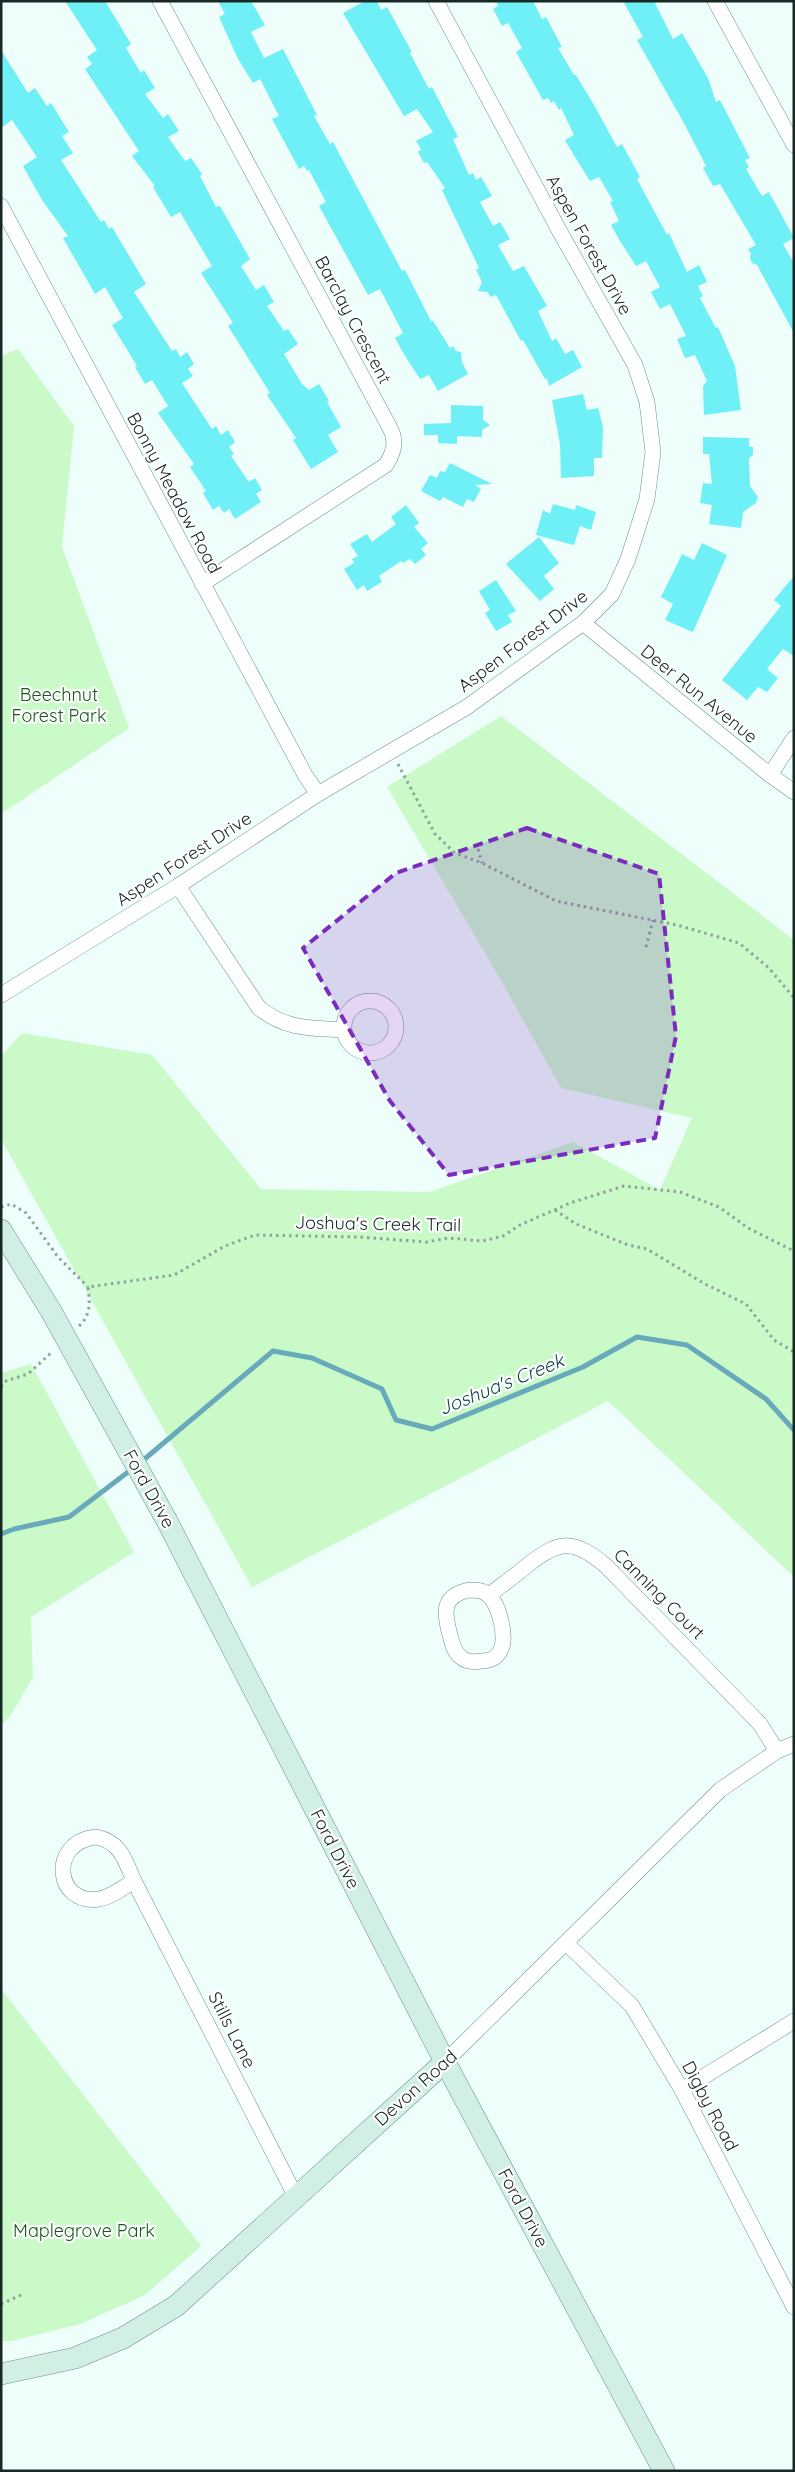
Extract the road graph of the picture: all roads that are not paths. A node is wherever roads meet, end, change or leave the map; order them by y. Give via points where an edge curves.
1 (160, 1) edge
2 (436, 1) edge
3 (715, 1) edge
4 (794, 145) edge
5 (1, 206) edge
6 (202, 584) junction
7 (583, 623) junction
8 (794, 738) edge
9 (770, 775) junction
10 (794, 792) edge
11 (318, 794) junction
12 (178, 886) junction
13 (1, 995) edge
14 (344, 1030) dead end
15 (1, 1230) edge
16 (489, 1595) junction
17 (794, 1744) edge
18 (777, 1751) junction
19 (134, 1881) junction
20 (566, 1943) junction
21 (794, 2021) edge
22 (445, 2062) junction
23 (682, 2090) junction
24 (296, 2197) junction
25 (794, 2307) edge
26 (1, 2374) edge
27 (664, 2471) edge

1 - 6 street, Barclay Crescent via 390,428 394,443 392,456 386,465
2 - 7 street, Aspen Forest Drive via 635,365 647,402 652,452 647,499 639,529 612,594
3 - 4 street
5 - 6 street, Bonny Meadow Road
6 - 11 street, Bonny Meadow Road
7 - 9 street, Deer Run Avenue
7 - 11 street, Aspen Forest Drive via 467,707
8 - 9 street
9 - 10 street, Deer Run Avenue
11 - 12 street, Aspen Forest Drive
12 - 13 street, Aspen Forest Drive
12 - 14 street via 259,1008 274,1020 292,1026
15 - 22 main road, Ford Drive, bridge via 51,1311 167,1521
16 - 16 street via 475,1590 461,1592 448,1604 446,1618 453,1646 463,1659 488,1661 502,1649 503,1630
16 - 18 street, Canning Court via 547,1550 563,1546 590,1552 760,1724
17 - 18 street, Devon Road
18 - 20 street, Devon Road via 720,1790
19 - 19 street, Stills Lane via 122,1852 106,1839 81,1840 69,1850 64,1860 64,1881 79,1897 108,1896
19 - 24 street, Stills Lane
20 - 22 street, Devon Road
20 - 23 street, Digby Road via 632,2006
21 - 23 street
22 - 24 main road, Devon Road
22 - 27 main road, Ford Drive
23 - 25 street, Digby Road
24 - 26 main road, Devon Road via 176,2306 123,2338 75,2358

